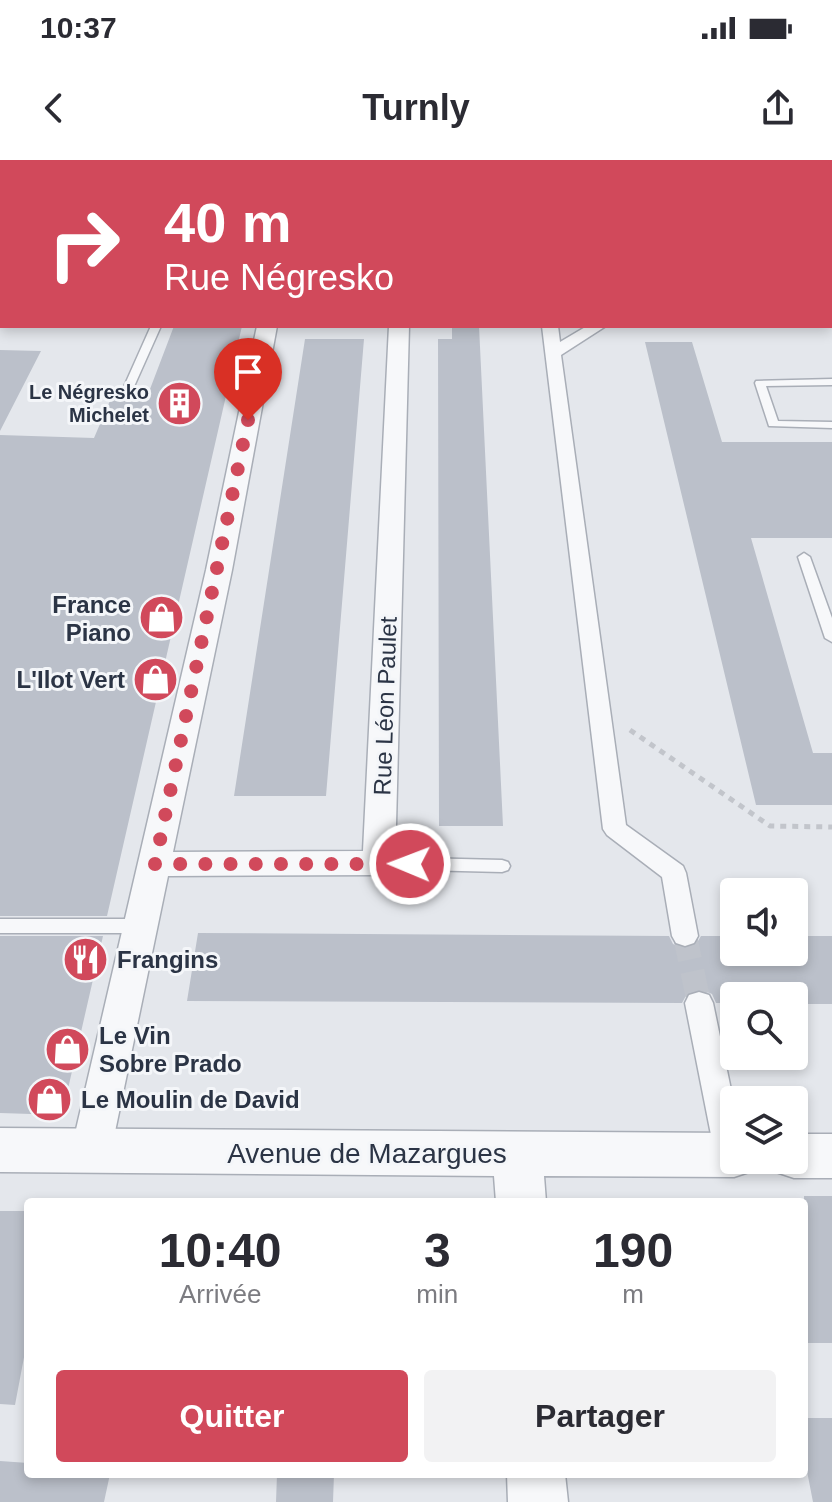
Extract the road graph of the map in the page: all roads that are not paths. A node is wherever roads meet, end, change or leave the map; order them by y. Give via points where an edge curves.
1 (155, 328) edge
2 (267, 328) edge
3 (399, 328) edge
4 (550, 328) edge
5 (595, 328) edge
6 (553, 353) junction
7 (832, 382) edge
8 (127, 391) dead end
9 (832, 425) edge
10 (804, 557) dead end
11 (832, 638) edge
12 (379, 863) junction
13 (155, 864) junction
14 (502, 866) dead end
15 (0, 926) edge
16 (141, 926) junction
17 (685, 936) tunnel mouth
18 (699, 1003) tunnel mouth
19 (720, 1100) edge
20 (0, 1150) edge
21 (91, 1151) junction
22 (518, 1154) junction
23 (720, 1155) edge
24 (808, 1156) edge
25 (832, 1156) edge
26 (521, 1198) edge
27 (536, 1478) edge
28 (538, 1502) edge

1 - 8 lane
2 - 13 street
3 - 12 street, Rue Léon Paulet
4 - 6 street
5 - 6 street
6 - 17 street via 615,829 674,873
7 - 9 lane via 760,383 773,424
10 - 11 lane
12 - 13 street
12 - 14 lane
13 - 16 street
15 - 16 lane
16 - 21 street
18 - 19 street
20 - 21 street, Avenue de Mazargues
21 - 22 street, Avenue de Mazargues
22 - 23 street, Avenue de Mazargues
22 - 26 street
24 - 25 street
27 - 28 street

